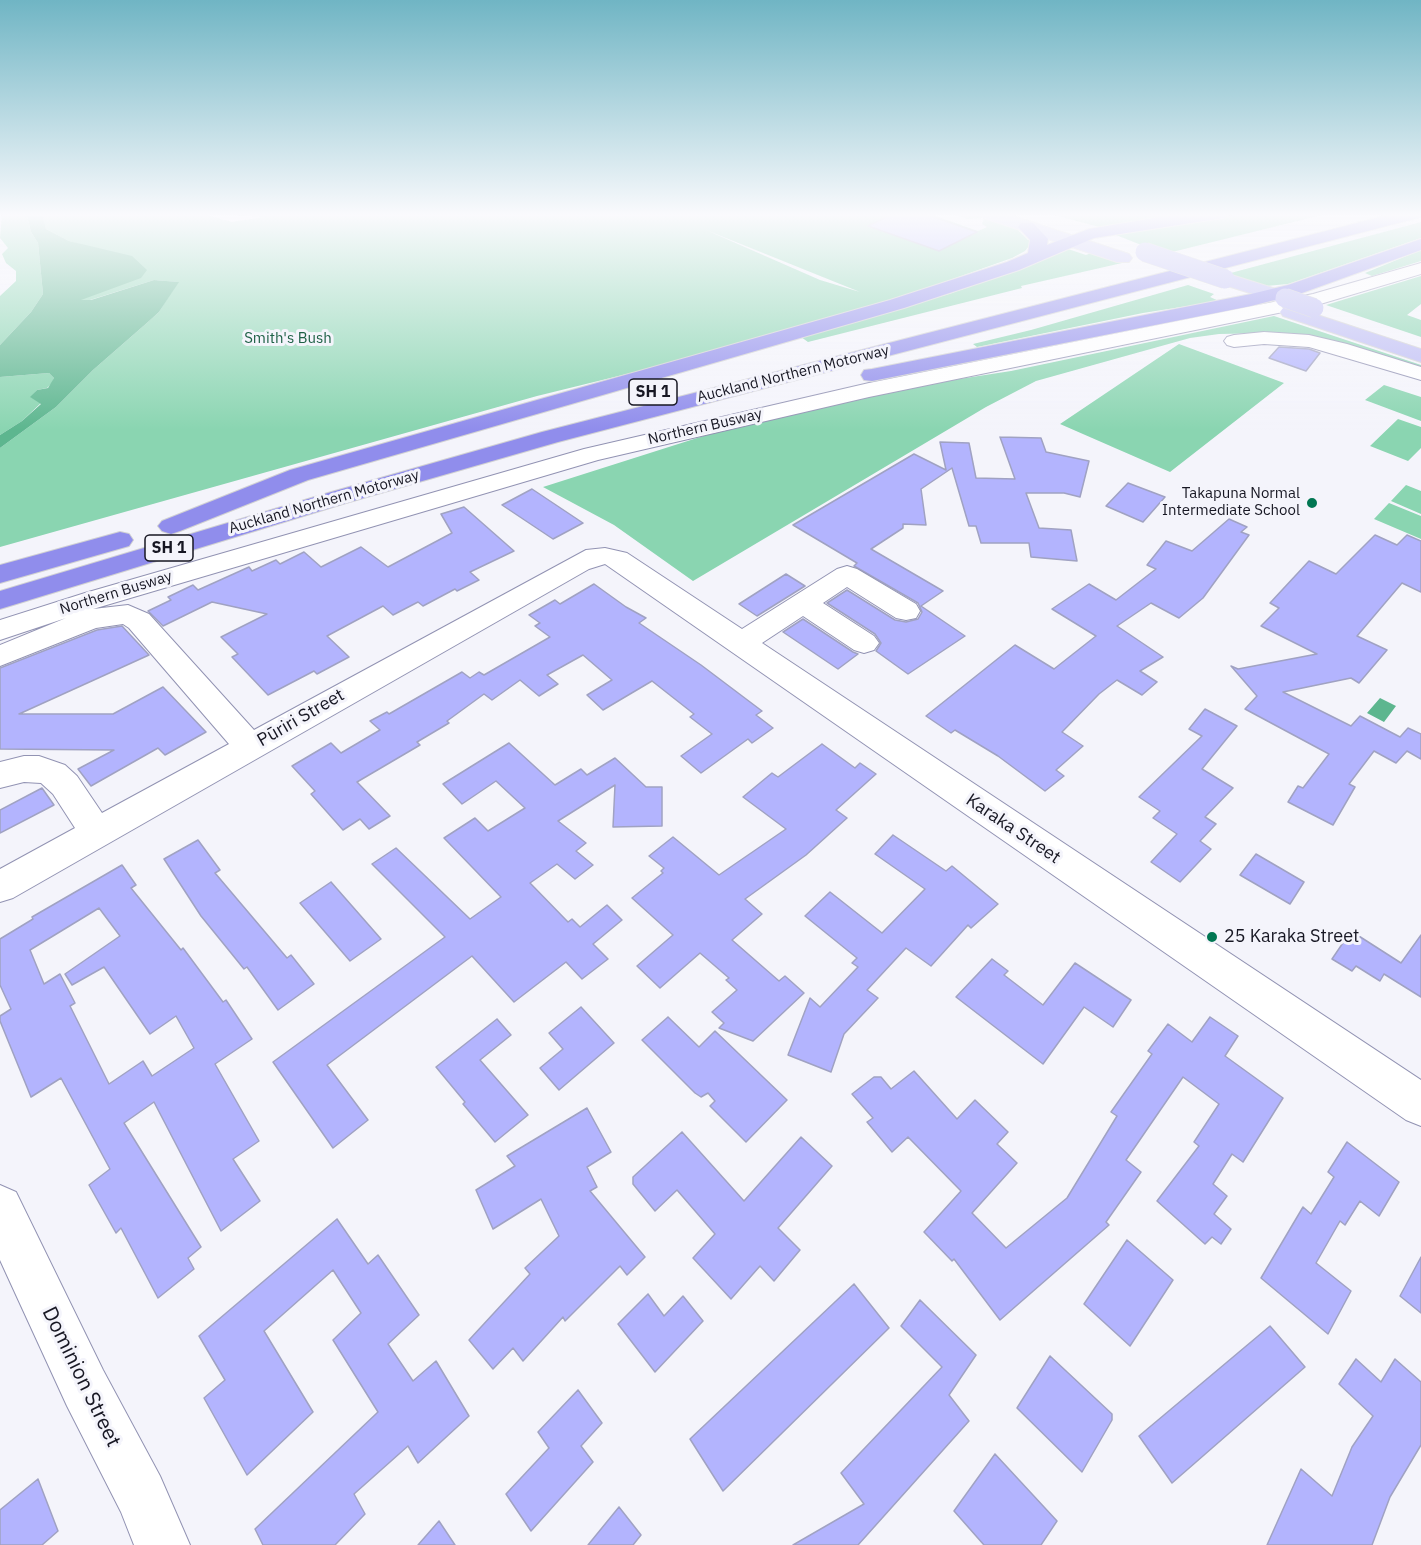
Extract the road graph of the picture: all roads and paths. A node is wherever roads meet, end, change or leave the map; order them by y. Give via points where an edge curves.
1 (951, 285) edge
2 (1080, 285) edge
3 (1138, 285) edge
4 (1202, 285) edge
5 (1238, 285) edge
6 (1315, 285) edge
7 (1364, 285) edge
8 (1272, 302) junction
9 (1234, 341) dead end
10 (1421, 343) edge
11 (1421, 356) edge
12 (1421, 374) edge
13 (550, 437) junction
14 (171, 526) junction
15 (604, 556) joint
16 (0, 573) edge
17 (0, 600) edge
18 (804, 603) junction
19 (906, 611) dead end
20 (741, 643) junction
21 (864, 643) dead end
22 (5, 646) edge
23 (251, 747) junction
24 (0, 775) edge
25 (96, 833) junction
26 (0, 887) edge
27 (1421, 1105) edge
28 (0, 1209) edge
29 (162, 1545) edge

1 - 14 highway via 299,475
2 - 14 highway, Auckland Northern Motorway / SH 1 via 453,444
3 - 13 highway, Auckland Northern Motorway / SH 1
4 - 8 main road
5 - 8 main road, bridge
6 - 8 highway
7 - 22 street, Northern Busway via 1278,308 869,390 592,454 95,599
8 - 10 main road, bridge via 1314,308
8 - 11 main road
8 - 13 highway via 1000,348 656,423
9 - 12 street via 1309,341
13 - 17 highway, Auckland Northern Motorway / SH 1
14 - 16 highway, Auckland Northern Motorway / SH 1
15 - 20 street, Karaka Street via 618,559
15 - 23 street, Pūriri Street via 579,562
18 - 19 street via 847,575
18 - 20 street
18 - 21 street
20 - 27 street, Karaka Street
22 - 23 street via 91,619 128,614
23 - 25 street, Pūriri Street
24 - 25 street via 24,769 53,774 65,785
25 - 26 street, Pūriri Street
28 - 29 street, Dominion Street

